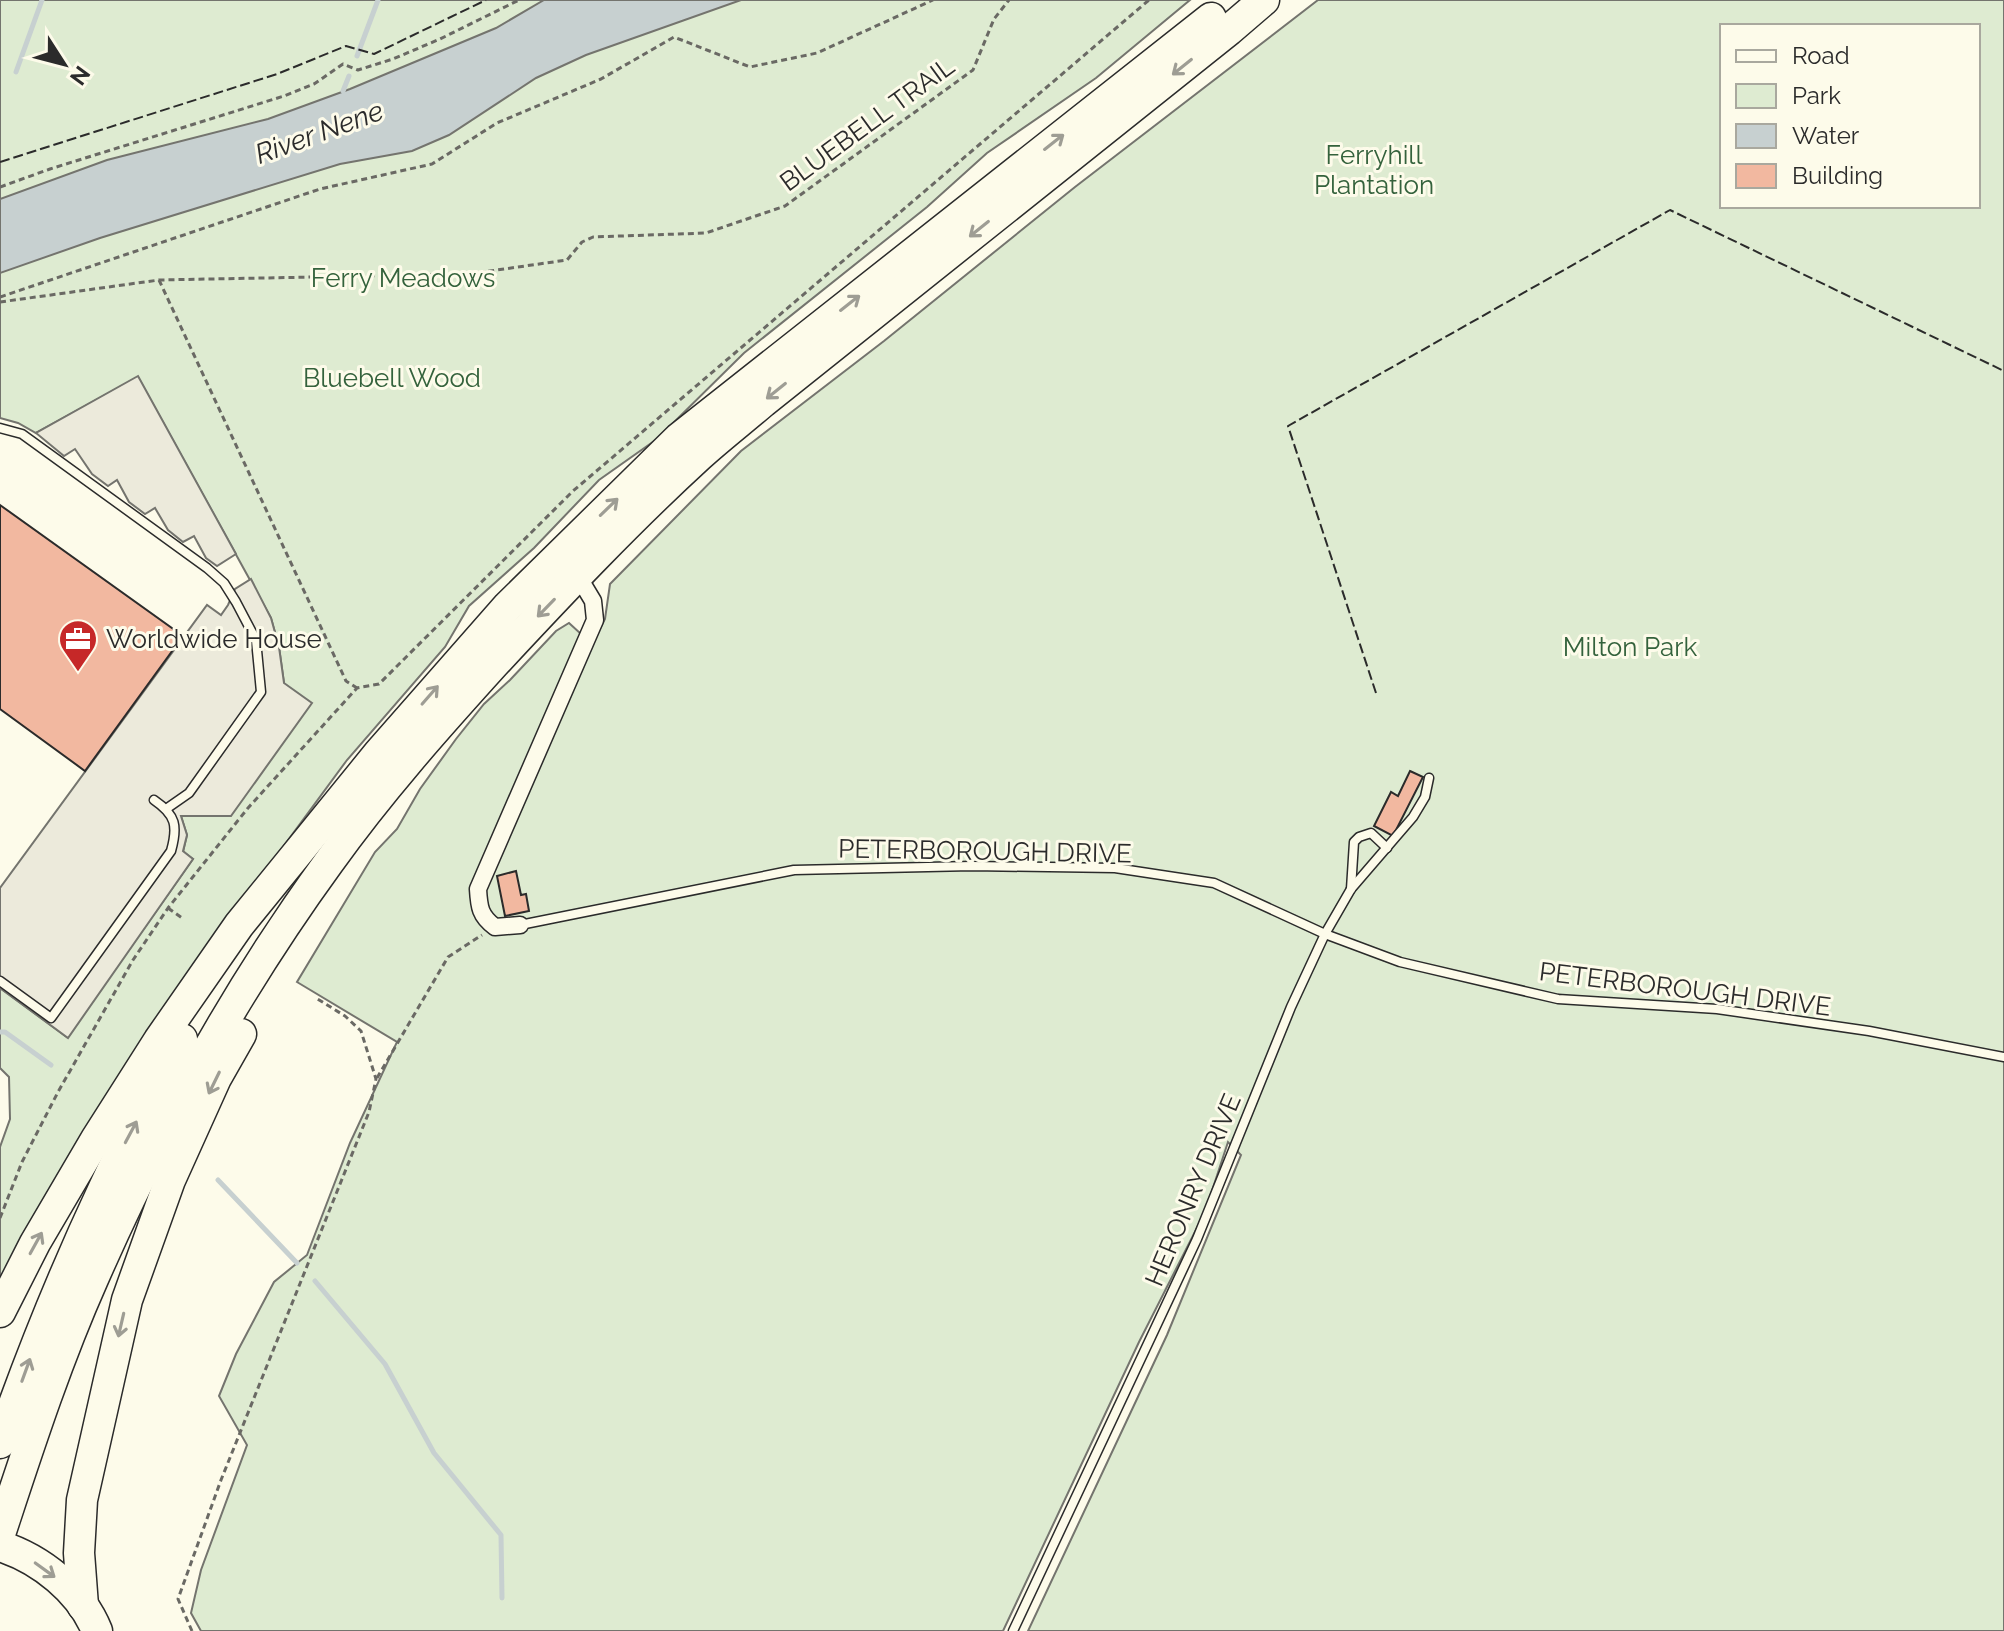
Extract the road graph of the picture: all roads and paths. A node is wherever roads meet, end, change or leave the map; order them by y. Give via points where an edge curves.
1 (519, 0) edge
2 (933, 0) edge
3 (1009, 0) edge
4 (1149, 0) edge
5 (1232, 0) edge
6 (1264, 0) edge
7 (0, 187) edge
8 (159, 280) junction
9 (0, 299) edge
10 (0, 428) edge
11 (578, 576) junction
12 (357, 688) junction
13 (388, 764) junction
14 (1429, 778) dead end
15 (154, 800) dead end
16 (166, 809) junction
17 (1387, 848) junction
18 (1351, 889) junction
19 (168, 908) junction
20 (182, 918) dead end
21 (520, 925) joint
22 (495, 927) junction
23 (1325, 934) junction
24 (0, 981) edge
25 (316, 998) dead end
26 (2004, 1057) edge
27 (376, 1079) junction
28 (0, 1218) edge
29 (0, 1312) edge
30 (12, 1453) edge
31 (0, 1534) edge
32 (0, 1546) edge
33 (90, 1618) edge
34 (192, 1631) edge
35 (1013, 1631) edge

1 - 7 path via 393,59 358,70 343,64 284,96
2 - 9 path via 817,53 750,67 674,37 601,79 497,123 432,164 320,189
3 - 8 path, BLUEBELL TRAIL via 994,19 973,70 785,206 706,233 593,237 567,260 469,274
4 - 12 path via 573,491 379,684
13 -> 5 highway via 508,606 679,438
6 -> 11 highway via 763,402 699,456
8 - 9 path, BLUEBELL TRAIL
8 - 12 path via 346,681
10 - 16 lane via 22,434 207,568 224,583 256,640 261,692 189,793
11 -> 13 highway via 438,726
11 - 22 street via 593,601 595,620 478,889 485,920
12 - 19 path via 248,808
29 -> 13 highway via 96,1139 239,925
13 - 30 highway via 199,1066
13 -> 33 highway via 351,857 216,1078 170,1180 127,1300 79,1521
14 - 17 lane, HERONRY DRIVE via 1425,797
15 - 16 lane
16 - 24 lane via 176,832 171,851 51,1018
17 - 18 lane, HERONRY DRIVE
17 - 18 lane via 1371,833 1354,842
18 - 23 lane, HERONRY DRIVE
19 - 20 path
19 - 28 path via 58,1092
21 - 22 street
21 - 23 lane, PETERBOROUGH DRIVE via 794,870 972,866 1115,868 1214,883
22 - 27 path via 448,957
23 - 26 lane, PETERBOROUGH DRIVE via 1400,962 1558,999 1717,1009
23 - 35 lane, HERONRY DRIVE via 1197,1239
25 - 27 path via 361,1031
27 - 34 path via 369,1112 178,1599
30 - 31 highway
32 -> 33 highway via 49,1572

